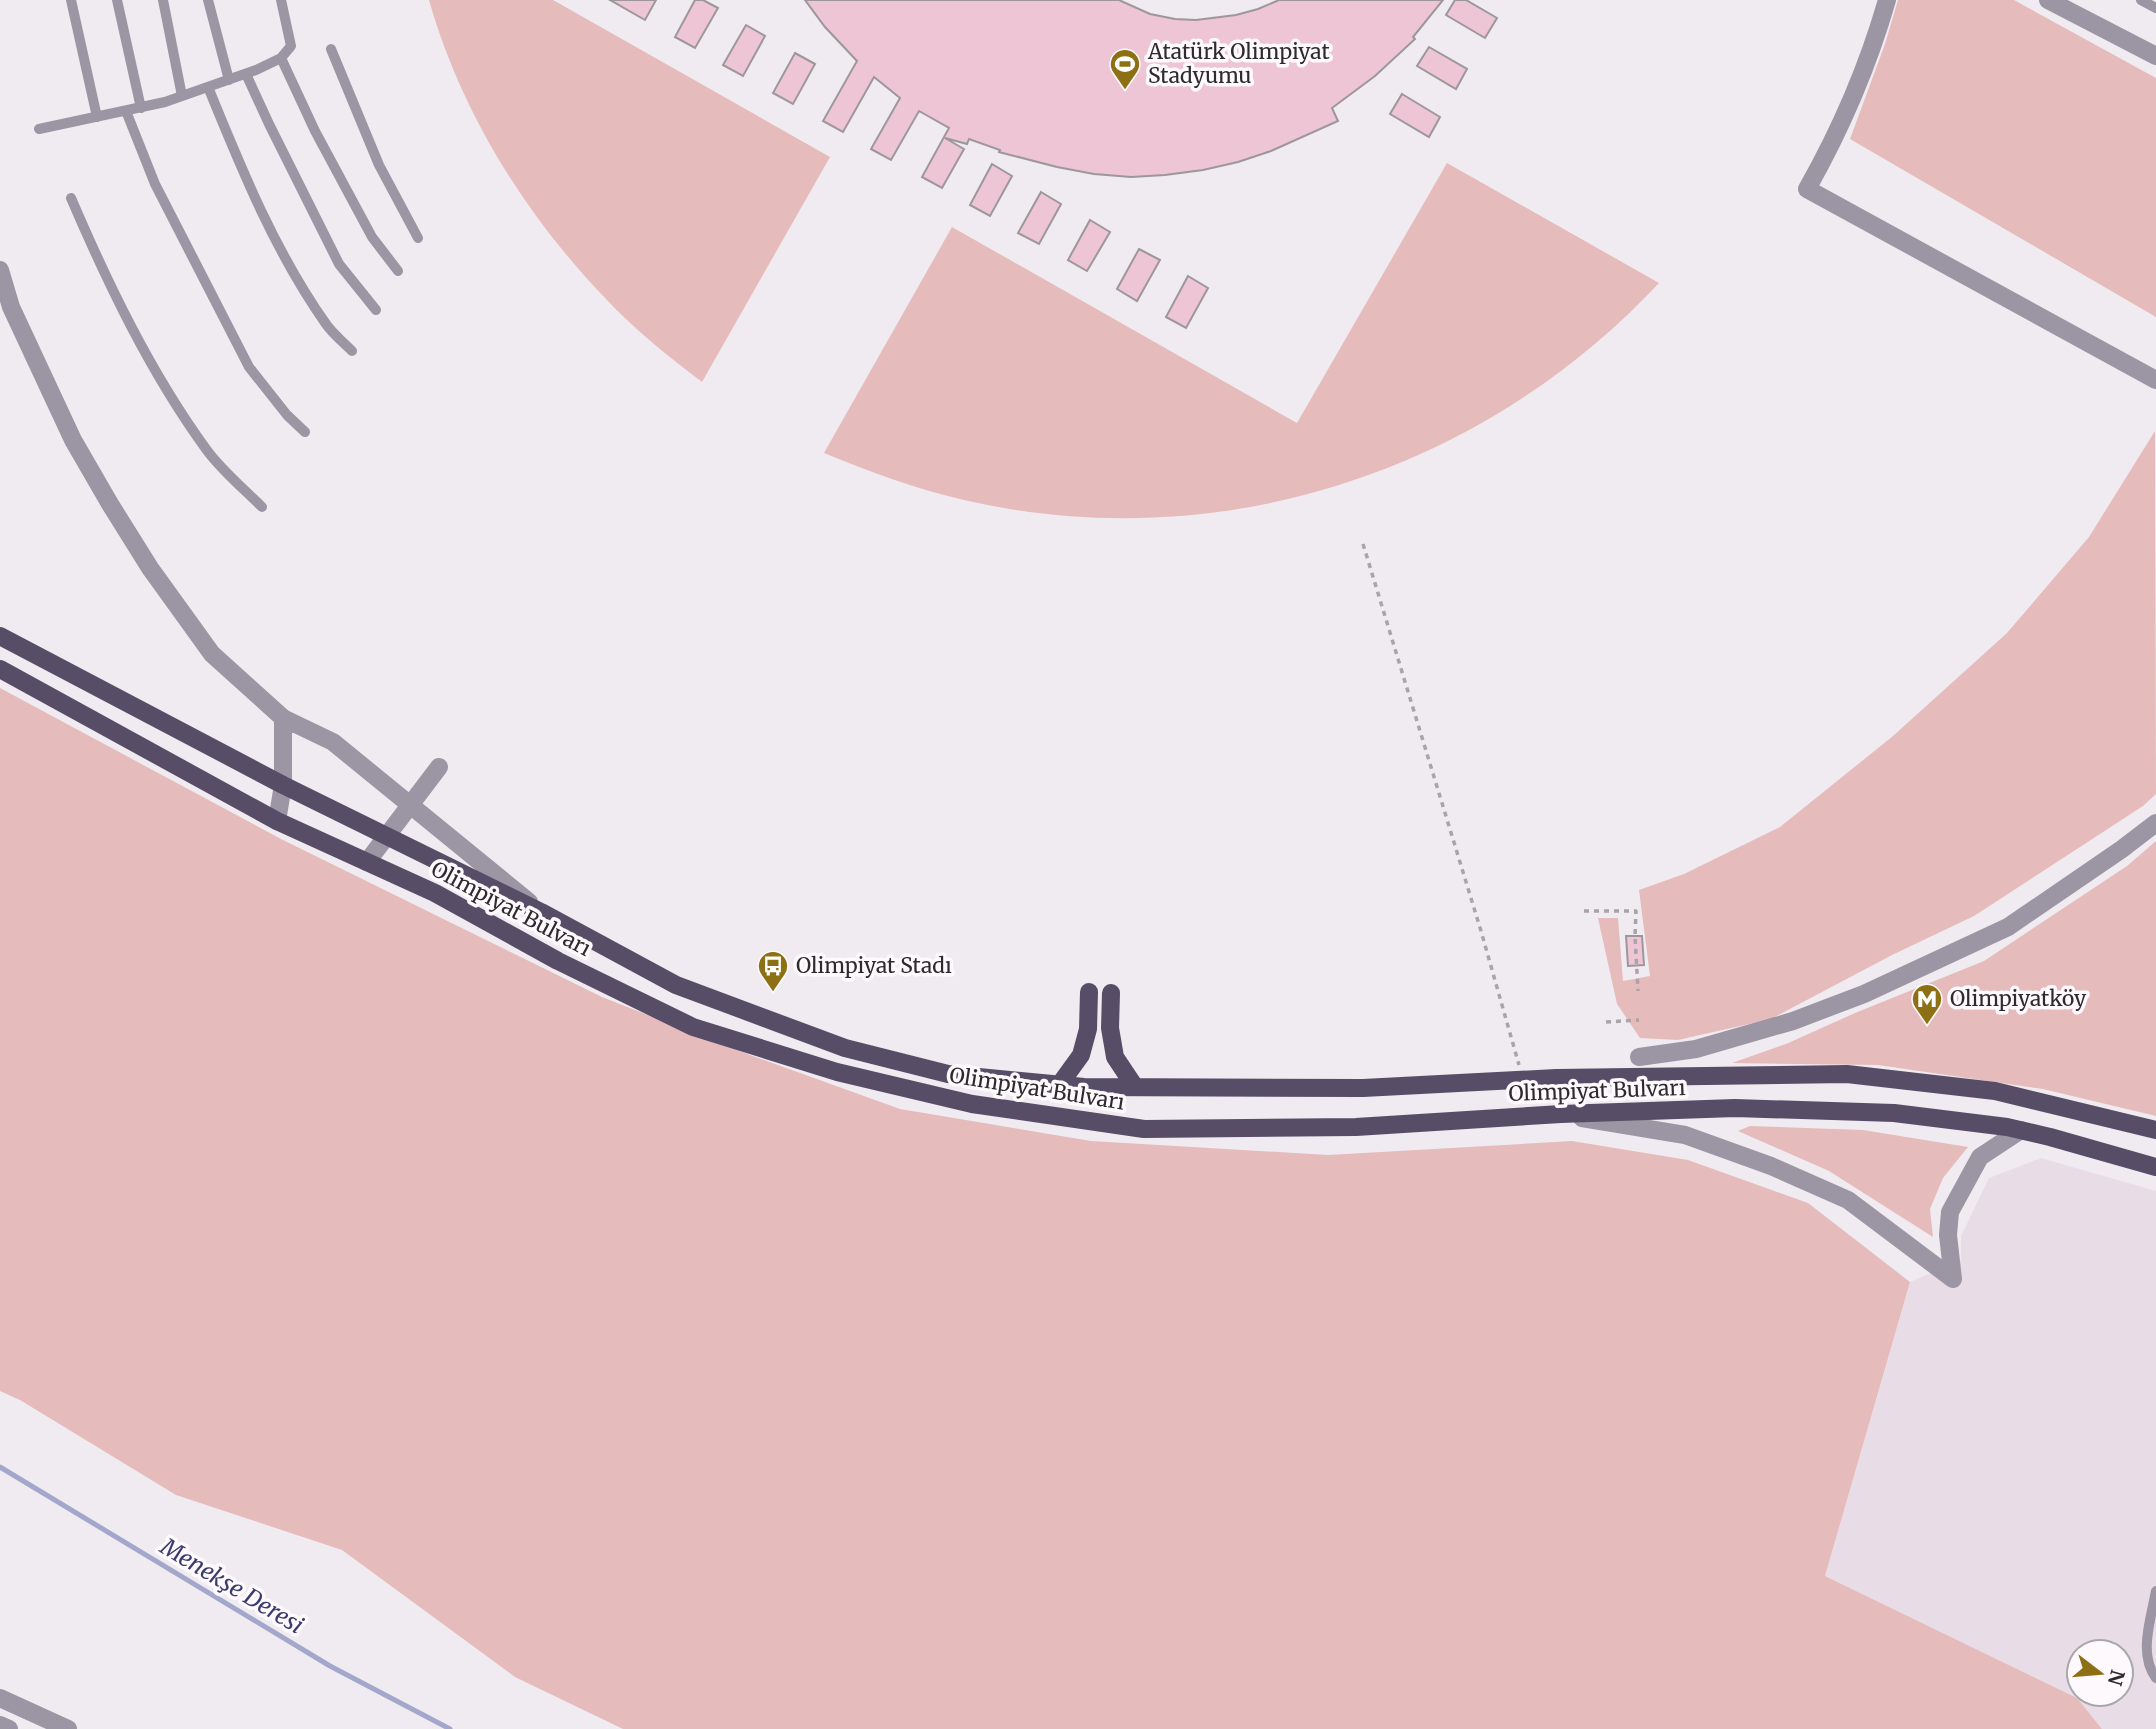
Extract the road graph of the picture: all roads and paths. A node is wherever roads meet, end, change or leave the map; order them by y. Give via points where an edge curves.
1 (71, 0) edge
2 (117, 0) edge
3 (163, 0) edge
4 (208, 0) edge
5 (281, 0) edge
6 (1887, 0) edge
7 (2048, 0) edge
8 (2141, 0) edge
9 (2156, 8) edge
10 (331, 48) dead end
11 (2156, 56) edge
12 (281, 58) junction
13 (246, 74) junction
14 (229, 80) junction
15 (208, 87) junction
16 (182, 96) junction
17 (141, 108) junction
18 (125, 111) junction
19 (97, 117) junction
20 (39, 129) dead end
21 (71, 198) dead end
22 (418, 238) dead end
23 (0, 270) edge
24 (398, 271) dead end
25 (376, 310) dead end
26 (352, 351) dead end
27 (2156, 380) edge
28 (305, 432) dead end
29 (262, 507) dead end
30 (1363, 544) dead end
31 (0, 636) edge
32 (0, 669) edge
33 (283, 718) junction
34 (439, 767) dead end
35 (283, 785) junction
36 (409, 804) junction
37 (277, 821) junction
38 (2156, 823) edge
39 (385, 836) junction
40 (367, 862) junction
41 (1584, 911) dead end
42 (541, 912) junction
43 (1638, 991) dead end
44 (1089, 992) dead end
45 (1111, 993) dead end
46 (1639, 1020) dead end
47 (1606, 1021) dead end
48 (1639, 1057) dead end
49 (1523, 1080) junction
50 (1060, 1084) junction
51 (1135, 1087) junction
52 (1561, 1114) junction
53 (2021, 1130) junction
54 (2156, 1130) edge
55 (2156, 1167) edge
56 (2156, 1591) edge
57 (2156, 1678) edge
58 (0, 1698) edge
59 (0, 1725) edge
60 (9, 1729) edge
61 (68, 1729) edge

1 - 19 lane
2 - 17 lane
3 - 16 lane
4 - 14 lane
5 - 12 lane via 291,46
6 - 27 street via 1854,97 1807,189
7 - 11 street
8 - 9 lane
10 - 22 lane via 379,164
12 - 13 lane
12 - 24 lane via 365,225
13 - 14 lane
13 - 25 lane via 340,264
14 - 15 lane
15 - 16 lane
15 - 26 lane via 237,160 287,260 327,326
16 - 17 lane
17 - 18 lane
18 - 19 lane
18 - 28 lane via 156,184 249,367
19 - 20 lane
21 - 29 lane via 124,311 182,413 207,451
23 - 33 street via 11,307 68,428 137,547 212,654
30 - 49 path
31 - 35 main road, Olimpiyat Bulvarı
32 - 37 main road, Olimpiyat Bulvarı
33 - 35 street
33 - 36 street via 333,742
34 - 36 street
35 - 37 street
35 - 39 main road, Olimpiyat Bulvarı
36 - 39 street
36 - 42 street
37 - 40 main road, Olimpiyat Bulvarı
38 - 48 street via 2008,927 1864,994 1793,1021 1708,1045
39 - 40 street
39 - 42 main road, Olimpiyat Bulvarı
40 - 52 main road, Olimpiyat Bulvarı via 694,1027 837,1072 972,1104 1143,1129 1356,1127
41 - 43 path via 1636,911
42 - 50 main road, Olimpiyat Bulvarı via 676,985 845,1048 948,1074
44 - 50 main road via 1088,1029 1081,1055
45 - 51 main road via 1115,1058
46 - 47 path
49 - 51 main road, Olimpiyat Bulvarı via 1363,1088
49 - 54 main road, Olimpiyat Bulvarı via 1847,1073 1995,1091
50 - 51 main road, Olimpiyat Bulvarı
52 - 53 main road, Olimpiyat Bulvarı via 1735,1108 1894,1113
52 - 53 street via 1685,1135 1771,1166 1848,1200 1953,1279 1950,1212 1980,1157
53 - 55 main road, Olimpiyat Bulvarı
56 - 57 lane via 2146,1644
58 - 61 street
59 - 60 street

